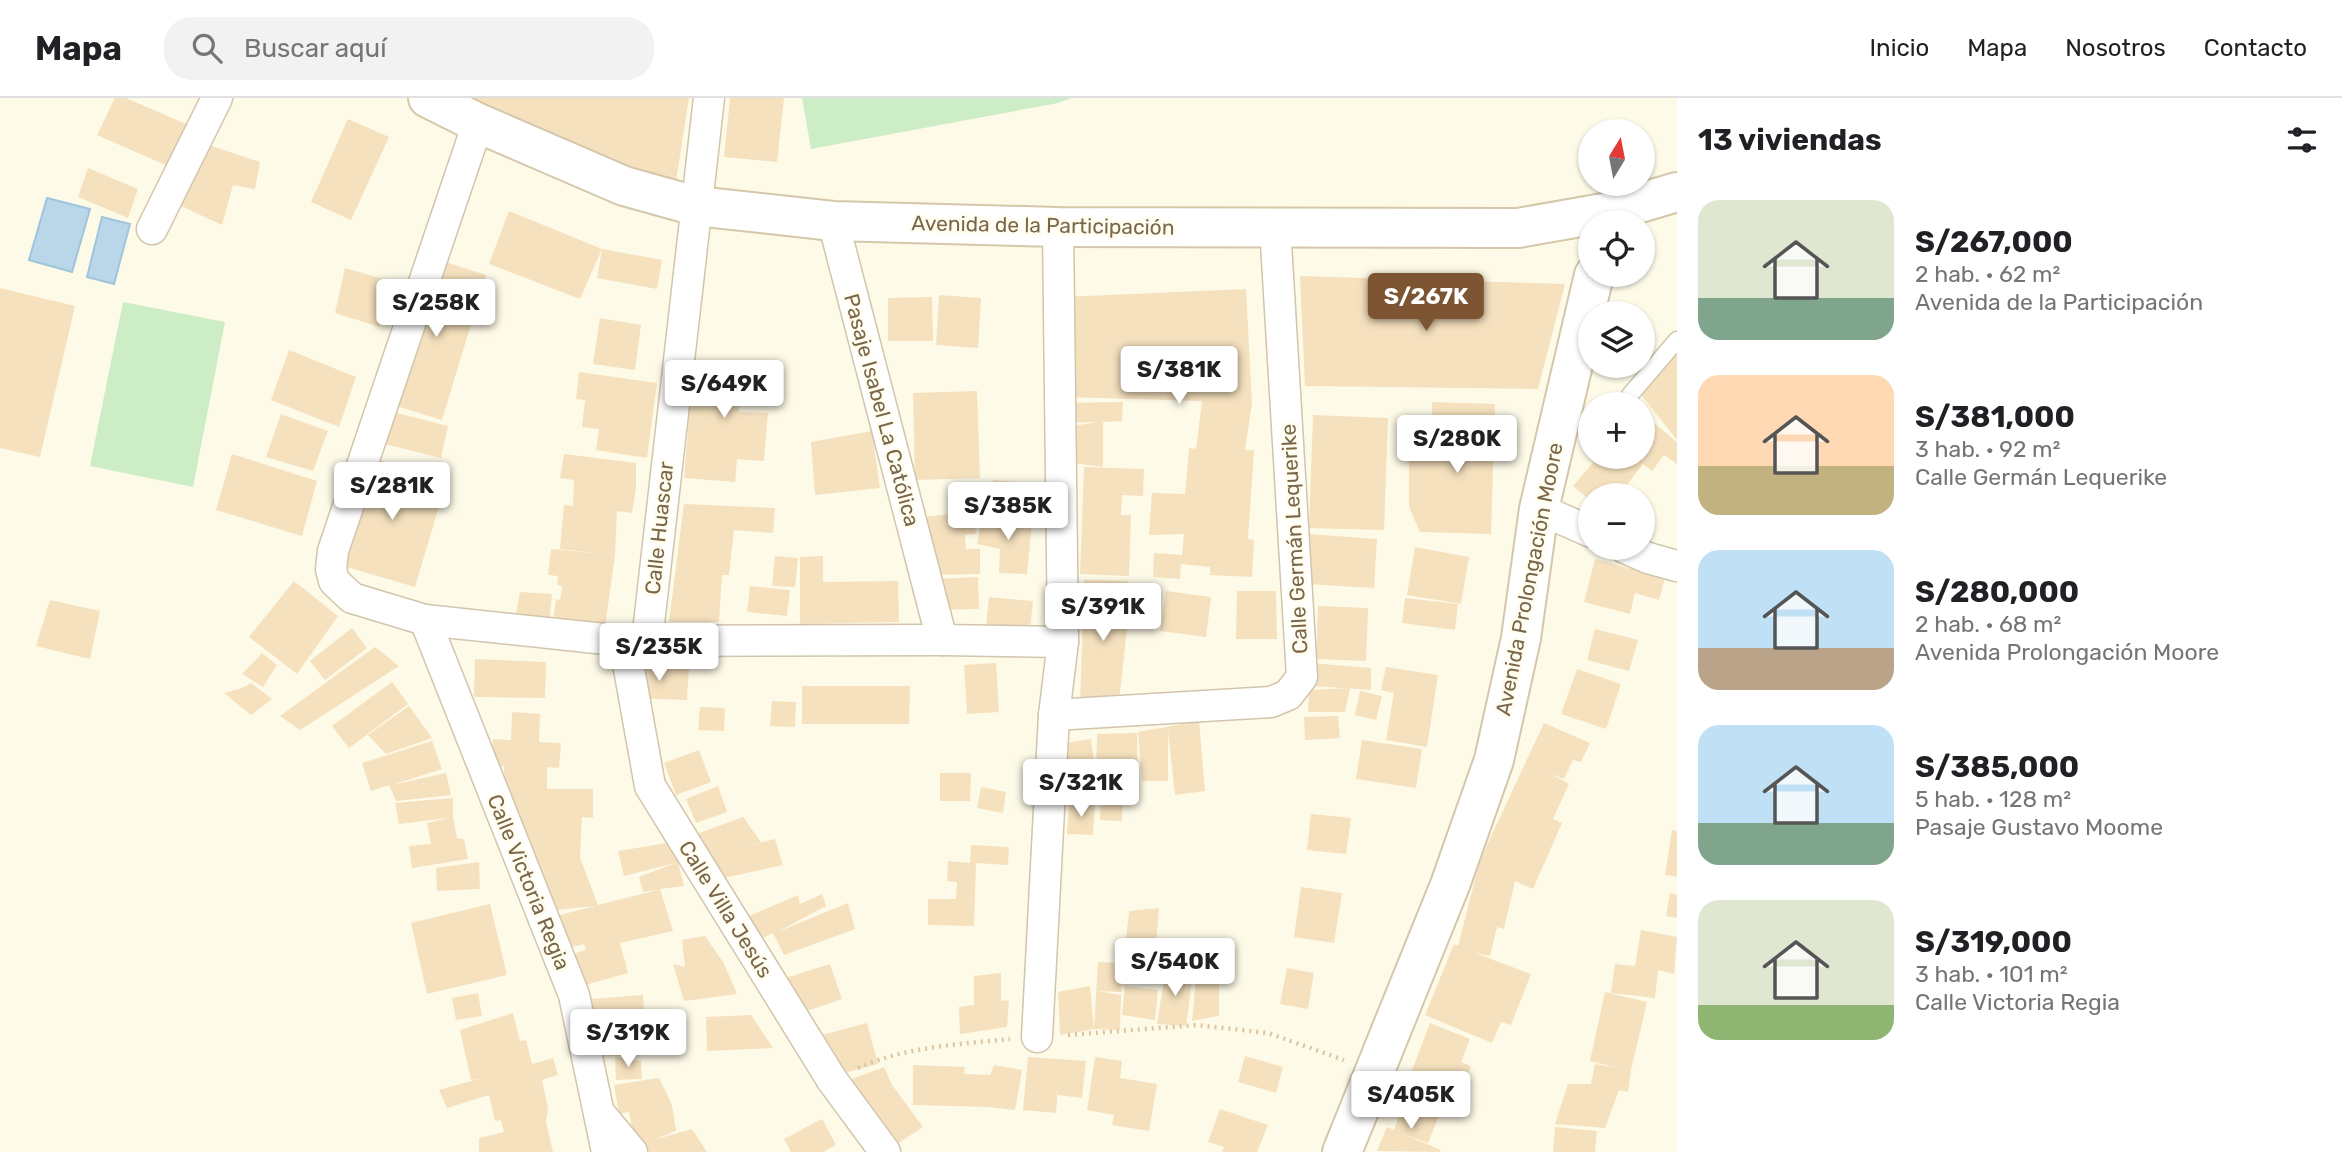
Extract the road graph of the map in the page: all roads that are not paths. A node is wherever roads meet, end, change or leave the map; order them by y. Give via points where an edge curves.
1 (216, 98) edge
2 (428, 98) edge
3 (709, 98) edge
4 (478, 123) junction
5 (1677, 192) edge
6 (696, 206) junction
7 (1627, 210) edge
8 (833, 221) junction
9 (1578, 221) edge
10 (1275, 226) junction
11 (1058, 227) junction
12 (152, 229) dead end
13 (1591, 287) edge
14 (1677, 340) edge
15 (1633, 392) edge
16 (1539, 509) junction
17 (1578, 526) edge
18 (1655, 560) edge
19 (1677, 566) edge
20 (425, 620) junction
21 (942, 640) junction
22 (635, 641) junction
23 (1063, 642) junction
24 (1054, 715) junction
25 (1037, 1037) road end
26 (600, 1113) junction
27 (607, 1152) edge
28 (632, 1152) edge
29 (885, 1152) edge
30 (1342, 1152) edge

1 - 12 street
2 - 4 main road, Avenida de la Participación
3 - 6 street, Calle Huascar
4 - 6 main road, Avenida de la Participación via 624,186
4 - 20 street via 333,551 331,569 334,580 352,598
5 - 7 main road, Avenida de la Participación
6 - 8 main road, Avenida de la Participación
6 - 22 street, Calle Huascar
8 - 11 main road, Avenida de la Participación
8 - 21 street, Pasaje Isabel La Católica
9 - 10 main road, Avenida de la Participación via 1518,228
10 - 11 main road, Avenida de la Participación
10 - 24 street, Calle Germán Lequerike via 1302,677 1288,695 1271,702
11 - 23 street
13 - 16 main road, Avenida Prolongación Moore
14 - 15 lane
16 - 17 street
16 - 30 main road, Avenida Prolongación Moore via 1521,638 1494,760 1450,885
18 - 19 street
20 - 22 street
20 - 26 street, Calle Victoria Regia via 574,995
21 - 22 street
21 - 23 street
22 - 29 street, Calle Villa Jesús via 650,786 832,1080
23 - 24 street
24 - 25 street
26 - 27 street, Calle Victoria Regia
26 - 28 street

